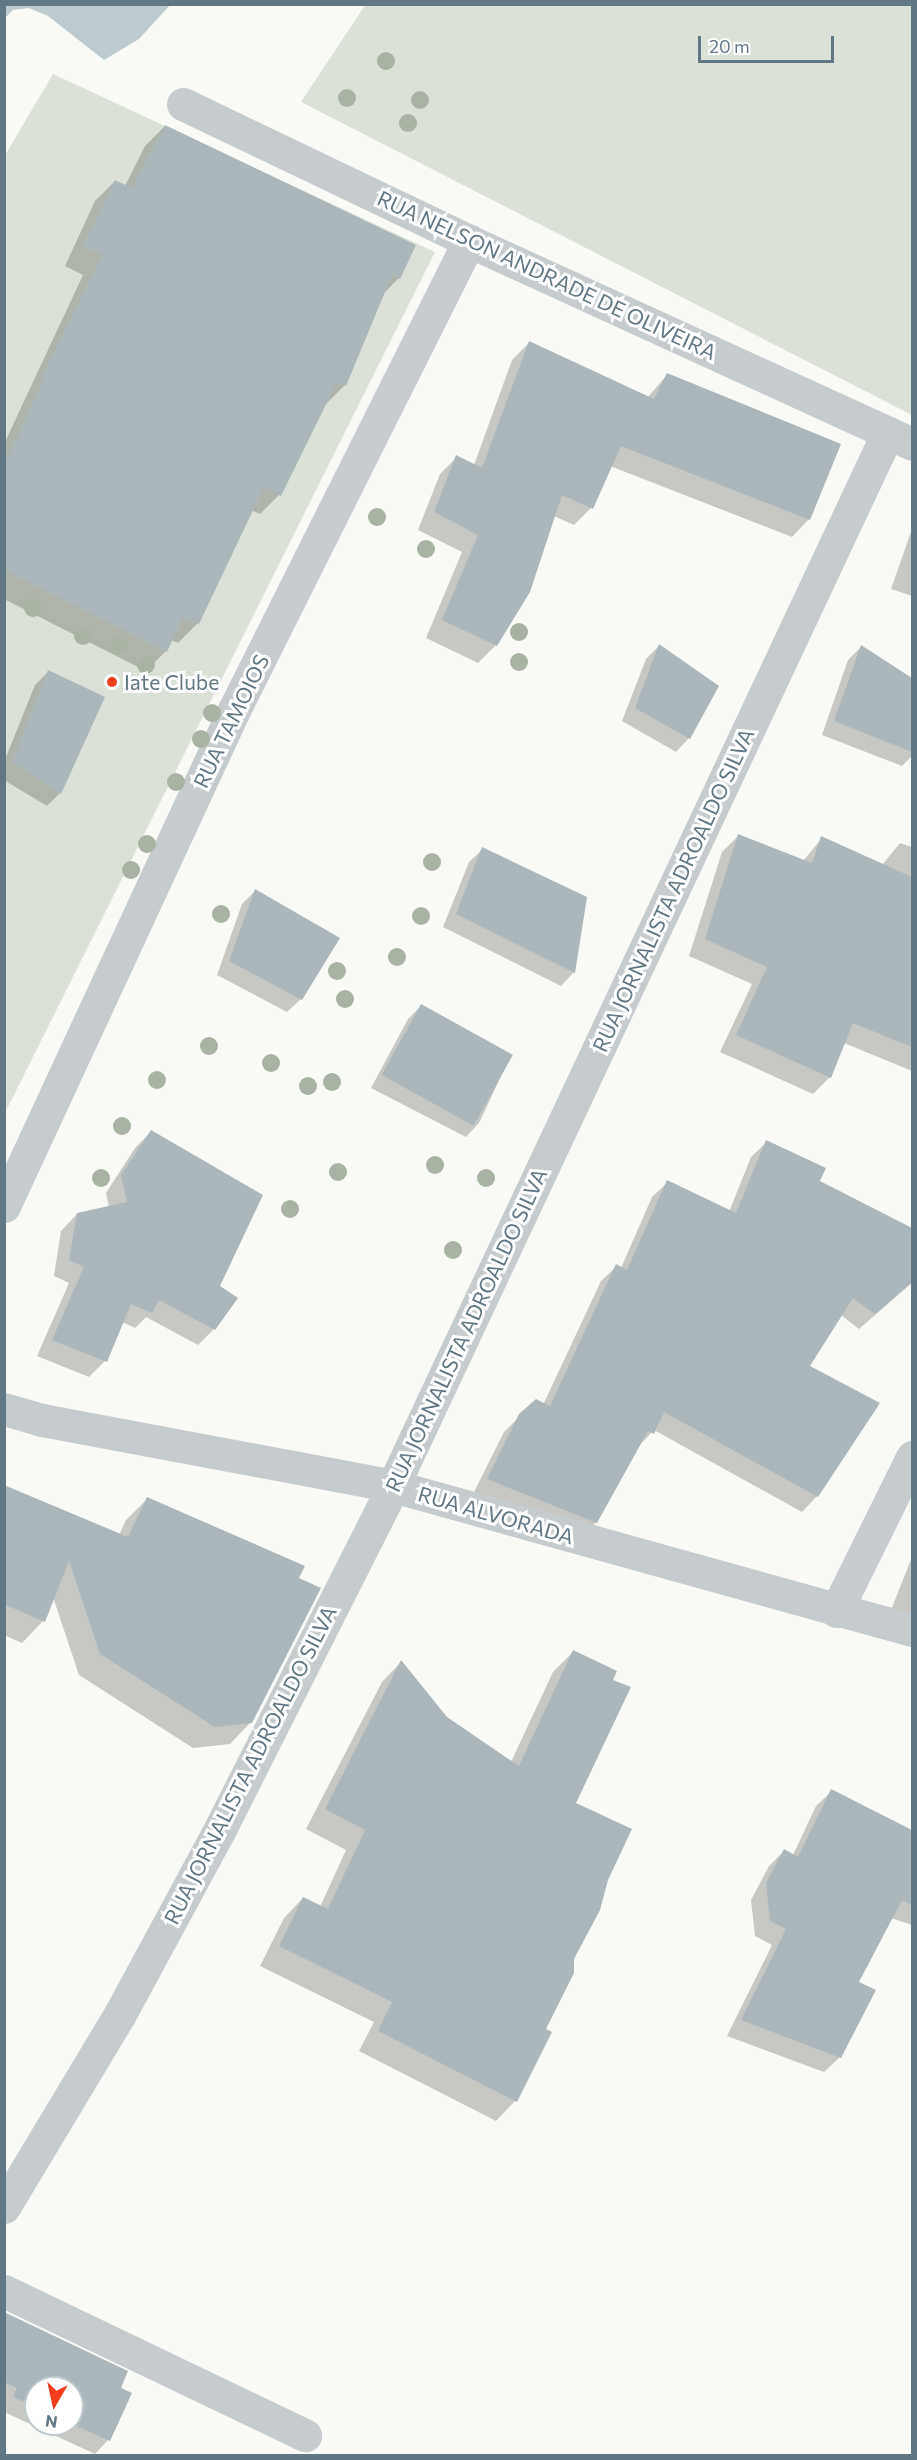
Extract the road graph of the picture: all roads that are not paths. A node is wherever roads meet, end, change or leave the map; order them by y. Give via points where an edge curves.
1 (183, 104) dead end
2 (469, 241) junction
3 (900, 438) edge
4 (4, 1206) edge
5 (4, 1409) edge
6 (912, 1457) edge
7 (393, 1486) junction
8 (836, 1611) junction
9 (912, 1630) edge
10 (4, 2207) edge
11 (4, 2291) edge
12 (305, 2435) dead end

1 - 2 street, RUA NELSON ANDRADE DE OLIVEIRA
2 - 3 street, RUA NELSON ANDRADE DE OLIVEIRA
2 - 4 street, RUA TAMOIOS via 234,710
3 - 7 street, RUA JORNALISTA ADROALDO SILVA
5 - 7 street, RUA ALVORADA
6 - 8 street
7 - 8 street, RUA ALVORADA
7 - 10 street, RUA JORNALISTA ADROALDO SILVA via 221,1827 120,2014
8 - 9 street, RUA ALVORADA
11 - 12 street

